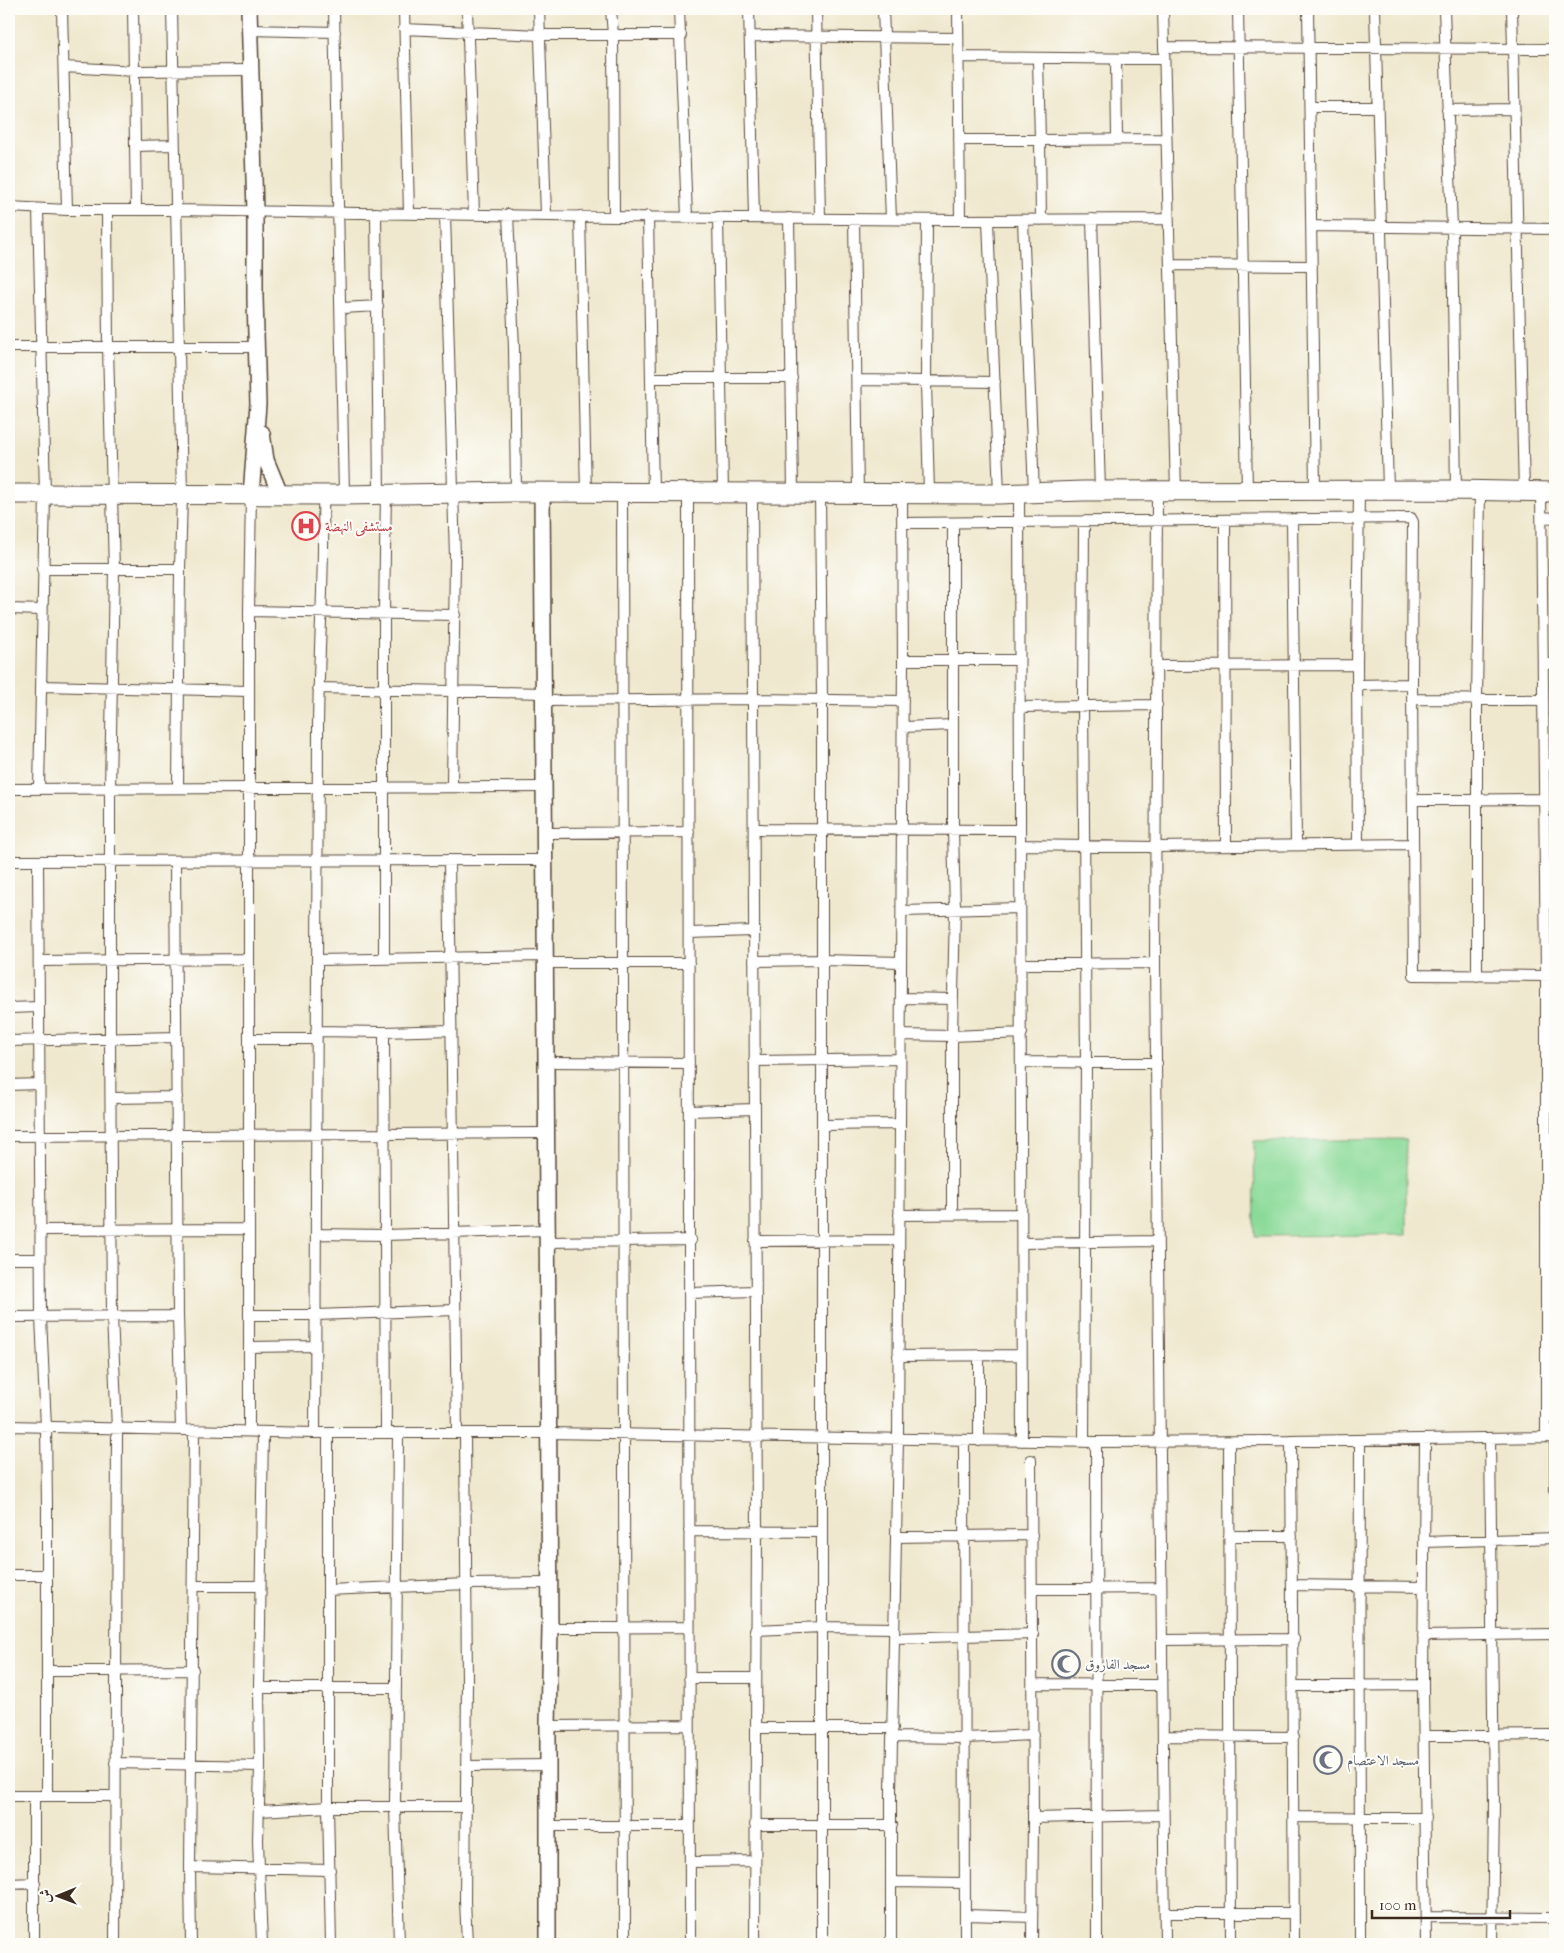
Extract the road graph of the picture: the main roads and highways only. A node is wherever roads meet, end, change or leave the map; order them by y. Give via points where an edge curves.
1 (1540, 492) edge
2 (9, 494) edge

1 - 2 highway

